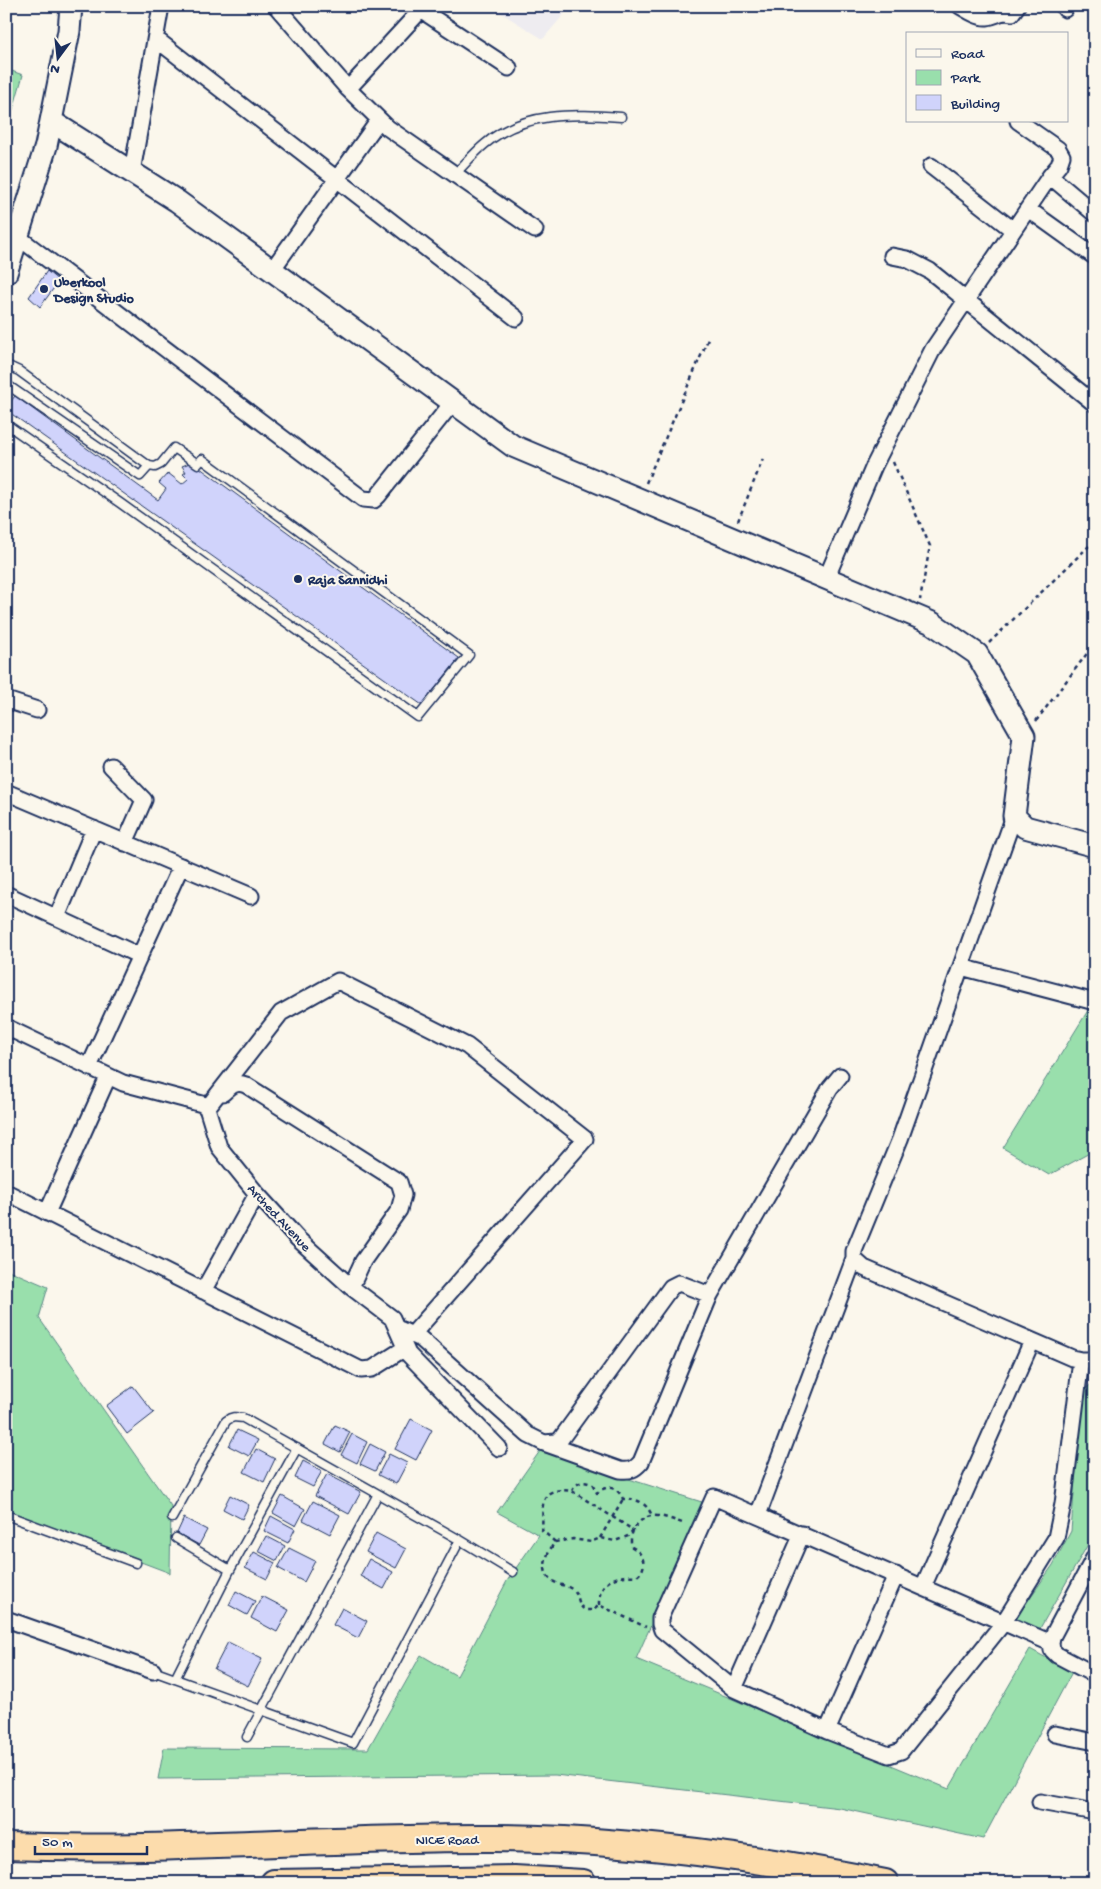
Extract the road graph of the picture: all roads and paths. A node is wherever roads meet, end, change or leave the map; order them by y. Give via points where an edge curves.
1 (71, 6) edge
2 (161, 6) edge
3 (276, 6) edge
4 (960, 6) edge
5 (1017, 6) edge
6 (418, 8) edge
7 (156, 39) junction
8 (509, 68) dead end
9 (348, 89) junction
10 (621, 117) dead end
11 (379, 120) junction
12 (51, 121) junction
13 (1019, 122) edge
14 (931, 166) dead end
15 (132, 172) junction
16 (455, 174) junction
17 (1050, 176) junction
18 (336, 179) junction
19 (1028, 209) junction
20 (1095, 214) edge
21 (535, 230) dead end
22 (1013, 230) junction
23 (18, 237) junction
24 (892, 256) dead end
25 (1095, 257) edge
26 (272, 270) junction
27 (6, 273) edge
28 (967, 300) junction
29 (516, 318) dead end
30 (709, 337) dead end
31 (6, 365) edge
32 (6, 384) edge
33 (453, 402) junction
34 (1095, 404) edge
35 (6, 424) edge
36 (885, 444) junction
37 (763, 459) dead end
38 (149, 466) junction
39 (638, 500) junction
40 (731, 539) junction
41 (1088, 546) dead end
42 (826, 579) junction
43 (917, 616) junction
44 (1095, 643) edge
45 (977, 654) junction
46 (6, 700) edge
47 (36, 710) dead end
48 (1024, 736) junction
49 (111, 766) dead end
50 (6, 792) edge
51 (1014, 816) junction
52 (94, 829) junction
53 (125, 843) junction
54 (1095, 846) edge
55 (181, 866) junction
56 (6, 894) edge
57 (251, 896) dead end
58 (57, 917) junction
59 (140, 956) junction
60 (961, 967) junction
61 (1091, 1002) dead end
62 (6, 1027) edge
63 (89, 1067) junction
64 (840, 1076) dead end
65 (108, 1077) junction
66 (207, 1108) junction
67 (6, 1192) edge
68 (257, 1194) junction
69 (47, 1213) junction
70 (854, 1259) junction
71 (351, 1287) junction
72 (203, 1291) junction
73 (710, 1295) junction
74 (397, 1328) junction
75 (413, 1334) junction
76 (1032, 1341) junction
77 (405, 1348) junction
78 (1088, 1360) edge
79 (544, 1443) junction
80 (297, 1448) junction
81 (499, 1448) dead end
82 (572, 1491) junction
83 (378, 1494) junction
84 (623, 1499) junction
85 (758, 1515) junction
86 (6, 1516) edge
87 (652, 1516) junction
88 (612, 1517) junction
89 (172, 1518) dead end
90 (700, 1529) junction
91 (633, 1530) junction
92 (802, 1534) junction
93 (176, 1538) dead end
94 (600, 1538) junction
95 (460, 1540) junction
96 (555, 1542) junction
97 (1095, 1556) edge
98 (136, 1563) dead end
99 (230, 1570) junction
100 (514, 1572) dead end
101 (896, 1575) junction
102 (923, 1587) junction
103 (599, 1604) junction
104 (6, 1619) edge
105 (1004, 1622) junction
106 (646, 1627) dead end
107 (1051, 1643) junction
108 (153, 1671) joint
109 (1095, 1675) edge
110 (175, 1679) junction
111 (734, 1689) junction
112 (260, 1711) junction
113 (827, 1731) junction
114 (1054, 1734) dead end
115 (247, 1737) dead end
116 (1095, 1742) edge
117 (1040, 1802) dead end
118 (1095, 1812) edge
119 (6, 1846) edge
120 (274, 1883) edge
121 (583, 1883) edge
122 (885, 1883) edge

1 - 12 street
2 - 7 street
3 - 9 street
4 - 5 street via 987,17 1012,13
6 - 8 street
6 - 9 street
7 - 15 street
7 - 18 street
9 - 11 street
10 - 16 lane via 577,114 543,117 516,124 484,144
11 - 16 street
11 - 18 street
12 - 15 street
12 - 23 street
13 - 17 street via 1058,149 1062,156
14 - 22 street
15 - 26 street
16 - 21 street
17 - 19 street
17 - 20 street
18 - 26 street
18 - 29 street
19 - 22 street
19 - 25 street
22 - 28 street
23 - 27 street
23 - 33 street via 363,499 374,500 378,496
24 - 28 street via 921,266
26 - 33 street
28 - 34 street
28 - 36 street via 934,349
30 - 39 path
31 - 38 lane via 19,371
32 - 38 lane via 140,476
33 - 39 street via 513,446
35 - 38 lane via 418,717 469,655 202,459 198,464 174,448 161,464
36 - 42 street
36 - 43 path via 930,546
37 - 40 path
39 - 40 street
40 - 42 street
41 - 45 path
42 - 43 street
43 - 45 street
44 - 48 path
45 - 48 street
46 - 47 street
48 - 51 street
49 - 53 street via 144,800
50 - 52 street
51 - 54 street via 1025,827
51 - 60 street
52 - 53 street
52 - 58 street
53 - 55 street
55 - 57 street
55 - 59 street
56 - 58 street
58 - 59 street
59 - 63 street
60 - 61 street
60 - 70 street via 900,1139 854,1251
62 - 63 street
63 - 65 street
64 - 73 street
65 - 66 street
65 - 69 street
66 - 68 street, Arched Avenue via 219,1148
66 - 71 street via 234,1084 246,1085 399,1182 403,1194 399,1210 363,1261
66 - 75 street via 281,1013 338,981 467,1046 585,1139
67 - 69 street
68 - 71 street, Arched Avenue via 298,1240
68 - 72 street
69 - 72 street
70 - 76 street via 864,1268
70 - 85 street
71 - 74 street, Arched Avenue via 392,1318
72 - 77 street via 360,1370 372,1369
73 - 79 street via 679,1283 671,1287 560,1440
73 - 79 street, Arched Avenue via 636,1469 620,1470
74 - 75 street, Arched Avenue
74 - 77 street
75 - 79 street, Arched Avenue via 528,1435
76 - 78 street
76 - 102 street
77 - 81 street
78 - 105 street via 1056,1538
80 - 83 lane
80 - 89 lane via 243,1418 230,1418
80 - 99 lane
82 - 84 path via 576,1484 584,1482 593,1485 597,1493 604,1488 618,1490
82 - 88 path
82 - 96 path via 550,1493 542,1502 542,1530
83 - 95 lane
83 - 112 lane
84 - 87 path via 644,1503
84 - 88 path
85 - 90 street via 714,1497
85 - 92 street
86 - 98 lane
87 - 90 path
87 - 91 path
88 - 91 path
88 - 94 path
90 - 111 street via 660,1624 662,1630
91 - 94 path via 628,1536 614,1541
91 - 103 path via 630,1544 643,1559 643,1571 637,1576 618,1576 608,1581 601,1590
92 - 101 street
92 - 111 street
93 - 99 lane
94 - 96 path via 591,1542 573,1539
95 - 100 lane
95 - 112 lane via 353,1743
96 - 103 path via 545,1562 546,1573 552,1581 572,1589 582,1608 590,1611
97 - 107 street
99 - 110 lane
101 - 102 street
101 - 113 street
102 - 105 street
103 - 106 path
104 - 108 street
105 - 107 street
105 - 113 street via 901,1751 889,1755
107 - 109 street via 1057,1655
108 - 110 lane
110 - 112 lane
111 - 113 street
112 - 115 lane
114 - 116 street
117 - 118 street
119 - 122 highway, NICE Road via 496,1838 600,1843 747,1858
120 - 121 highway via 514,1879

